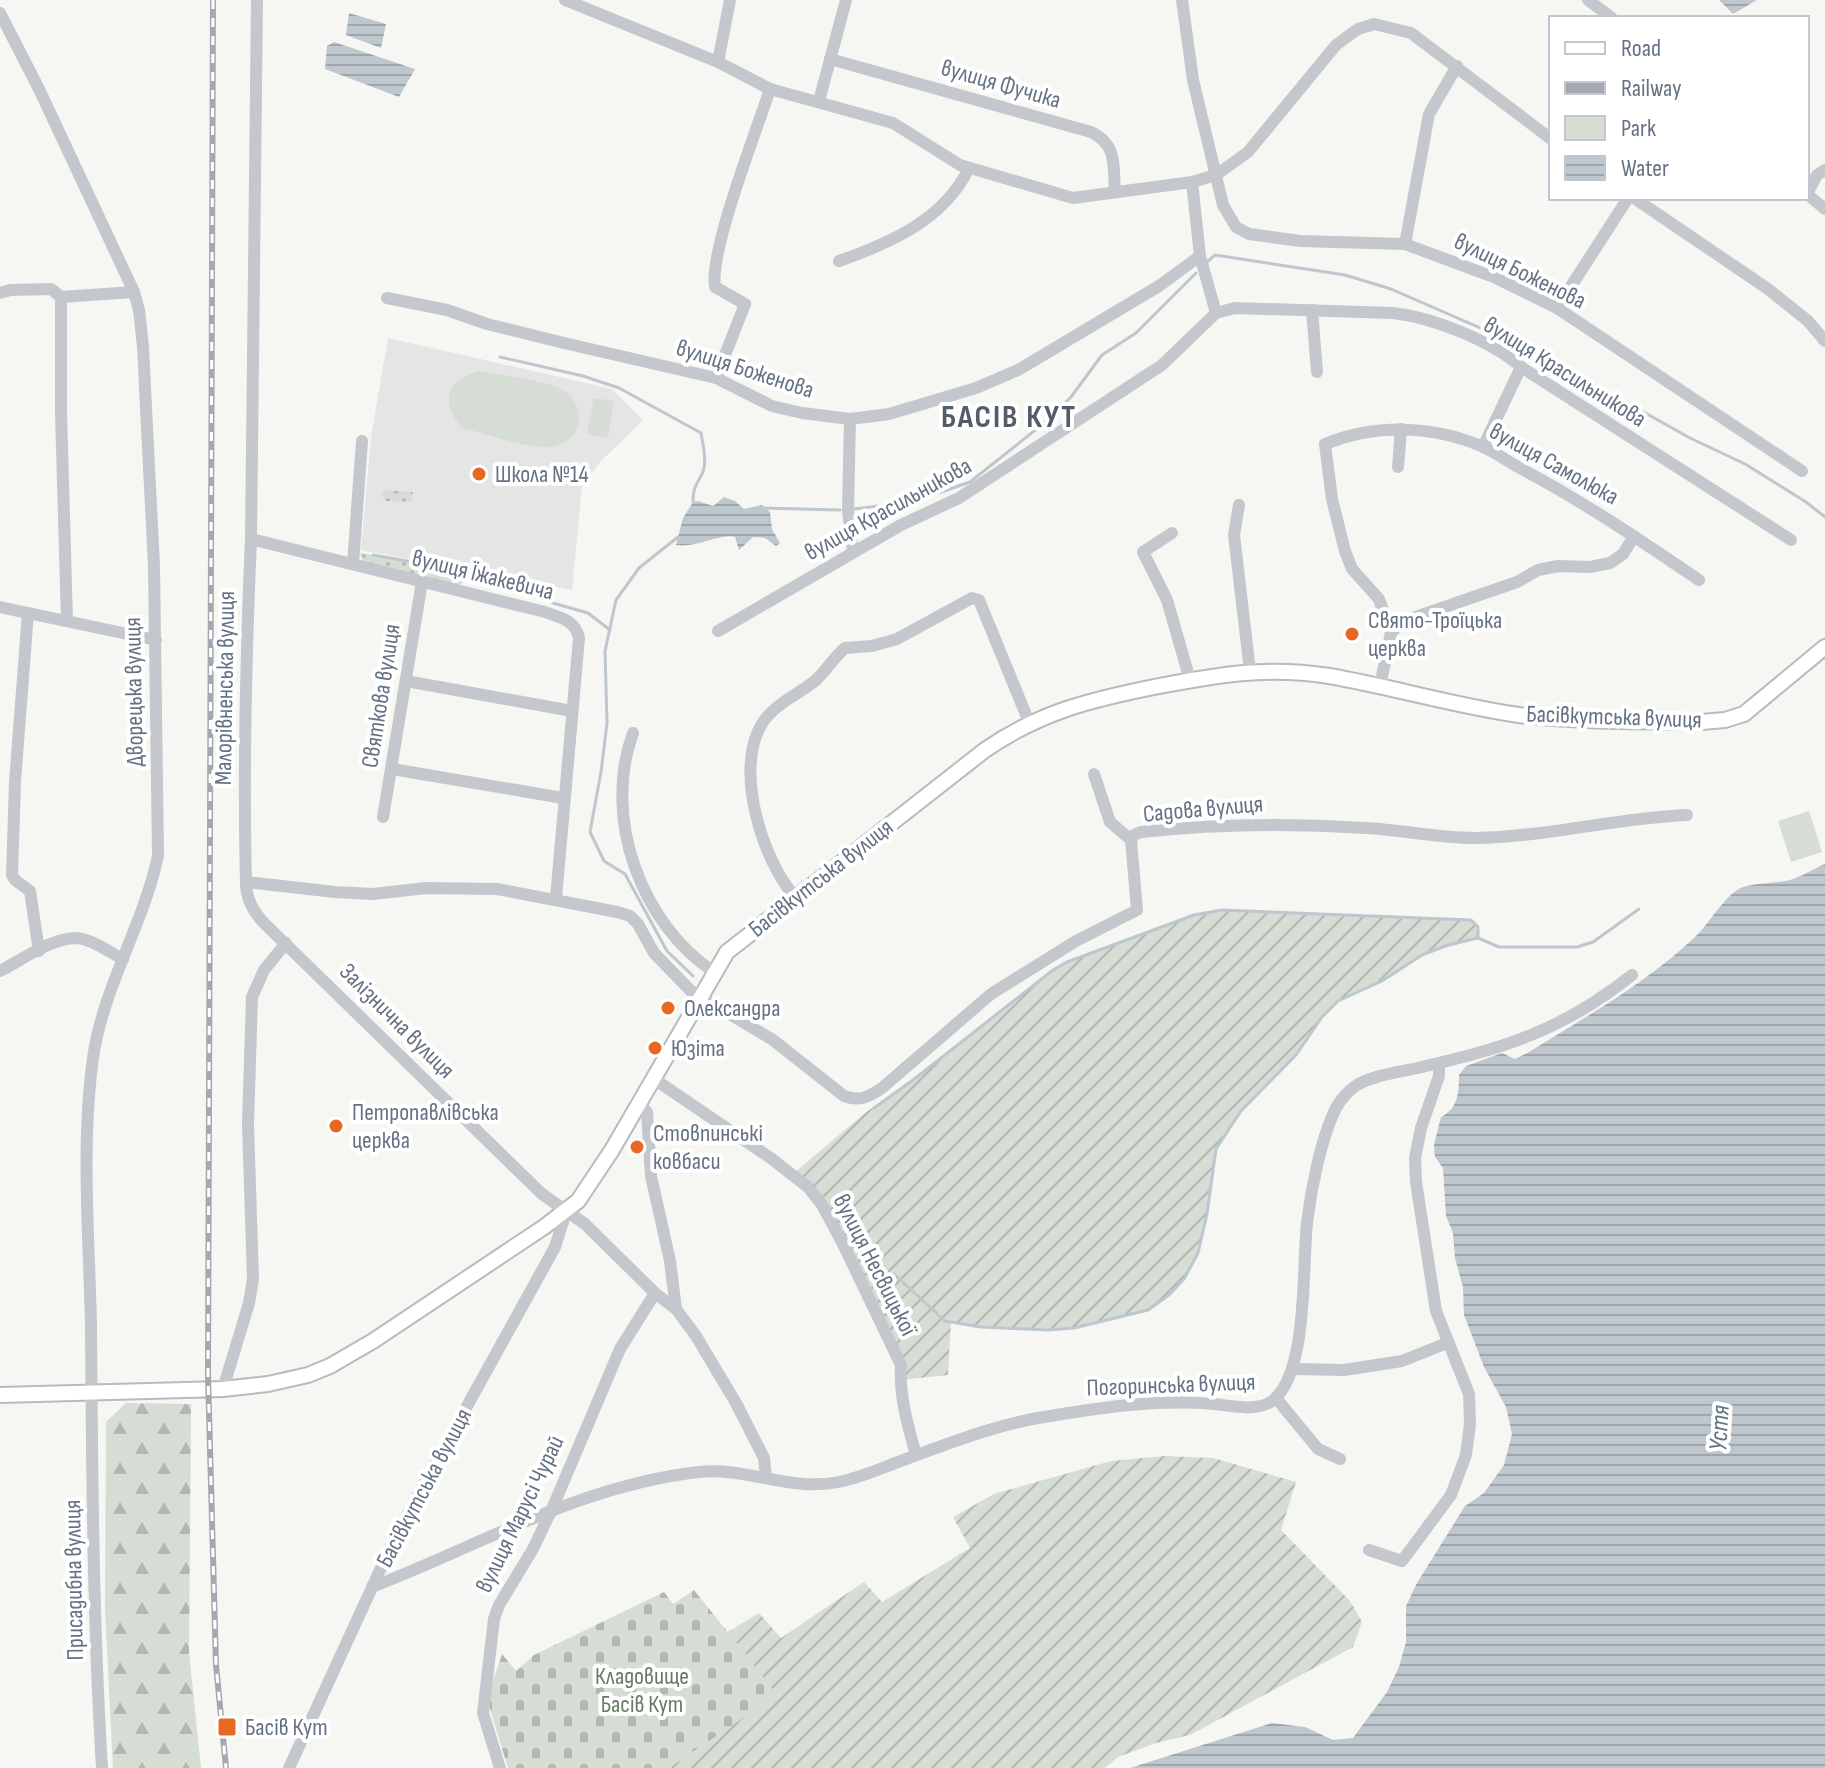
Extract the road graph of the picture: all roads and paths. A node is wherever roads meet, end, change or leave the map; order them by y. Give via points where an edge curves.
1 (257, 0) edge
2 (565, 0) edge
3 (730, 0) edge
4 (846, 0) edge
5 (1182, 0) edge
6 (1588, 0) edge
7 (0, 13) edge
8 (1609, 16) edge
9 (830, 59) junction
10 (718, 62) junction
11 (1457, 66) junction
12 (770, 89) junction
13 (819, 101) junction
14 (1549, 137) edge
15 (969, 168) junction
16 (1825, 170) edge
17 (1216, 175) junction
18 (1192, 182) junction
19 (1809, 190) edge
20 (1115, 192) junction
21 (1809, 196) edge
22 (1630, 200) edge
23 (1634, 200) edge
24 (1825, 209) edge
25 (1405, 244) junction
26 (1200, 256) junction
27 (839, 261) dead end
28 (134, 292) junction
29 (0, 293) edge
30 (61, 297) junction
31 (387, 298) dead end
32 (1557, 308) junction
33 (1312, 310) junction
34 (1216, 313) junction
35 (1825, 341) edge
36 (1521, 367) junction
37 (1317, 372) dead end
38 (716, 378) junction
39 (850, 419) junction
40 (1401, 429) junction
41 (362, 441) dead end
42 (1483, 447) junction
43 (1398, 467) dead end
44 (1802, 471) dead end
45 (1239, 505) dead end
46 (1172, 533) dead end
47 (1634, 536) junction
48 (251, 539) junction
49 (1791, 540) dead end
50 (853, 552) junction
51 (353, 564) junction
52 (1699, 580) dead end
53 (422, 582) junction
54 (0, 607) edge
55 (28, 613) junction
56 (67, 621) junction
57 (718, 631) dead end
58 (1391, 633) junction
59 (156, 640) junction
60 (1825, 647) edge
61 (1250, 671) junction
62 (1190, 680) junction
63 (406, 681) junction
64 (1380, 686) junction
65 (572, 711) junction
66 (1029, 722) junction
67 (633, 733) dead end
68 (392, 769) junction
69 (1094, 774) dead end
70 (563, 798) junction
71 (1687, 815) dead end
72 (383, 817) dead end
73 (1131, 840) junction
74 (246, 882) junction
75 (795, 897) junction
76 (556, 898) junction
77 (286, 943) junction
78 (39, 951) junction
79 (123, 959) junction
80 (0, 971) edge
81 (714, 972) junction
82 (1632, 975) dead end
83 (699, 997) junction
84 (1439, 1063) junction
85 (654, 1079) junction
86 (640, 1105) junction
87 (566, 1212) junction
88 (655, 1293) junction
89 (676, 1309) junction
90 (1447, 1343) junction
91 (1293, 1369) junction
92 (223, 1389) junction
93 (91, 1391) junction
94 (0, 1395) edge
95 (1276, 1398) junction
96 (916, 1455) junction
97 (1340, 1459) dead end
98 (766, 1478) junction
99 (552, 1509) junction
100 (1369, 1550) dead end
101 (372, 1587) junction
102 (102, 1768) edge
103 (289, 1768) edge
104 (500, 1768) edge

1 - 48 street, Малорівненська вулиця
2 - 10 street
3 - 10 street
4 - 9 street
5 - 17 street, вулиця Боженова via 1193,80
6 - 8 street
7 - 28 street, Дворецька вулиця
9 - 13 street
9 - 20 street, вулиця Фучика via 1091,132 1111,150
10 - 12 street
11 - 14 street
11 - 17 street via 1411,33 1374,24 1358,29 1336,45 1248,152
11 - 25 street via 1429,114
12 - 13 street
12 - 38 street via 714,278 715,287 745,304
13 - 15 street via 893,123
15 - 20 street via 1073,198
15 - 27 street via 938,209 911,231
16 - 19 street
17 - 18 street
17 - 25 street, вулиця Боженова via 1229,219 1249,234
18 - 20 street
18 - 26 street
21 - 24 street
22 - 32 street
23 - 35 street via 1768,289
25 - 32 street, вулиця Боженова
26 - 34 street
26 - 39 street, вулиця Боженова via 1018,370 889,414
28 - 30 street
28 - 59 street, Дворецька вулиця via 143,347
29 - 30 street via 51,289
30 - 56 street
31 - 38 street, вулиця Боженова
32 - 44 street, вулиця Боженова
33 - 34 street, вулиця Красильникова via 1235,308
33 - 36 street, вулиця Красильникова via 1415,316 1482,343
33 - 37 street
34 - 50 street, вулиця Красильникова via 1162,365 1104,405 959,498
36 - 42 street
36 - 49 street, вулиця Красильникова
38 - 39 street, вулиця Боженова via 772,406
39 - 50 street via 848,511
40 - 42 street, вулиця Самолюка
40 - 43 street
40 - 58 street, вулиця Самолюка via 1373,430 1325,444 1348,560 1379,599
41 - 51 street
42 - 47 street, вулиця Самолюка
45 - 61 street via 1234,535
46 - 62 street via 1143,552 1167,600
47 - 52 street, вулиця Самолюка
47 - 58 street via 1616,560 1538,570 1401,622
48 - 51 street, вулиця Їжакевича
48 - 74 street, Малорівненська вулиця
50 - 57 street, вулиця Красильникова
51 - 53 street, вулиця Їжакевича
53 - 63 street, Святкова вулиця
53 - 65 street, вулиця Їжакевича via 568,620 579,638
54 - 55 street
55 - 56 street
55 - 78 street via 12,875 30,891
56 - 59 street
58 - 64 street
59 - 79 street, Дворецька вулиця via 158,856
60 - 64 main road, Басівкутська вулиця via 1760,704 1713,721 1522,715
61 - 62 main road, Басівкутська вулиця
61 - 64 main road, Басівкутська вулиця
62 - 66 main road, Басівкутська вулиця via 1096,699
63 - 65 street
63 - 68 street, Святкова вулиця
65 - 70 street, вулиця Їжакевича
66 - 75 main road, Басівкутська вулиця
66 - 75 street via 979,600 972,598 897,639 845,648 814,681 769,714 753,747 752,802 772,859
67 - 81 street via 622,802 629,854 675,939
68 - 70 street
68 - 72 street, Святкова вулиця
69 - 73 street via 1110,822
70 - 76 street, вулиця Їжакевича
71 - 73 street, Садова вулиця via 1477,838 1230,824 1141,832
73 - 83 street, Садова вулиця via 1137,910 1039,961 991,994 866,1099 844,1096 773,1040
74 - 76 street via 373,894 497,889
74 - 77 street, Залізнична вулиця via 257,915
75 - 81 main road, Басівкутська вулиця via 727,952
76 - 83 street via 630,916 654,953
77 - 87 street, Залізнична вулиця
77 - 92 street via 264,970 252,997 248,1124 253,1279
78 - 79 street via 75,938
78 - 80 street
79 - 93 street, Дворецька вулиця via 106,1001 93,1058 88,1137
81 - 83 main road, Басівкутська вулиця
82 - 84 street, Погоринська вулиця via 1550,1028
83 - 85 main road, Басівкутська вулиця
84 - 90 street via 1415,1158 1418,1208 1436,1311
84 - 91 street, Погоринська вулиця via 1358,1084 1337,1105 1312,1189
85 - 86 main road, Басівкутська вулиця
85 - 96 street, вулиця Несвицької via 793,1174 822,1205 901,1365
86 - 87 main road, Басівкутська вулиця
86 - 89 street, Залізнична вулиця via 647,1112 651,1176
87 - 88 street, Залізнична вулиця
87 - 92 main road, Басівкутська вулиця via 330,1366 289,1381
87 - 101 street, Басівкутська вулиця via 555,1247
88 - 89 street, Залізнична вулиця
88 - 99 street, вулиця Марусі Чурай via 620,1349
89 - 98 street, Залізнична вулиця via 736,1403 764,1458
90 - 91 street via 1402,1361 1344,1370
90 - 100 street via 1469,1394 1469,1440 1460,1476 1402,1561
91 - 95 street, Погоринська вулиця
92 - 93 main road, Басівкутська вулиця
93 - 94 main road, Басівкутська вулиця
93 - 102 street, Присадибна вулиця
95 - 96 street, Погоринська вулиця via 1245,1408 1165,1402 1101,1407 1024,1421
95 - 97 street via 1318,1449
96 - 98 street, Погоринська вулиця via 856,1478 819,1485
98 - 99 street, Погоринська вулиця via 725,1472 682,1475
99 - 101 street, Погоринська вулиця
99 - 104 street, вулиця Марусі Чурай via 494,1619 483,1713
101 - 103 street, Басівкутська вулиця

